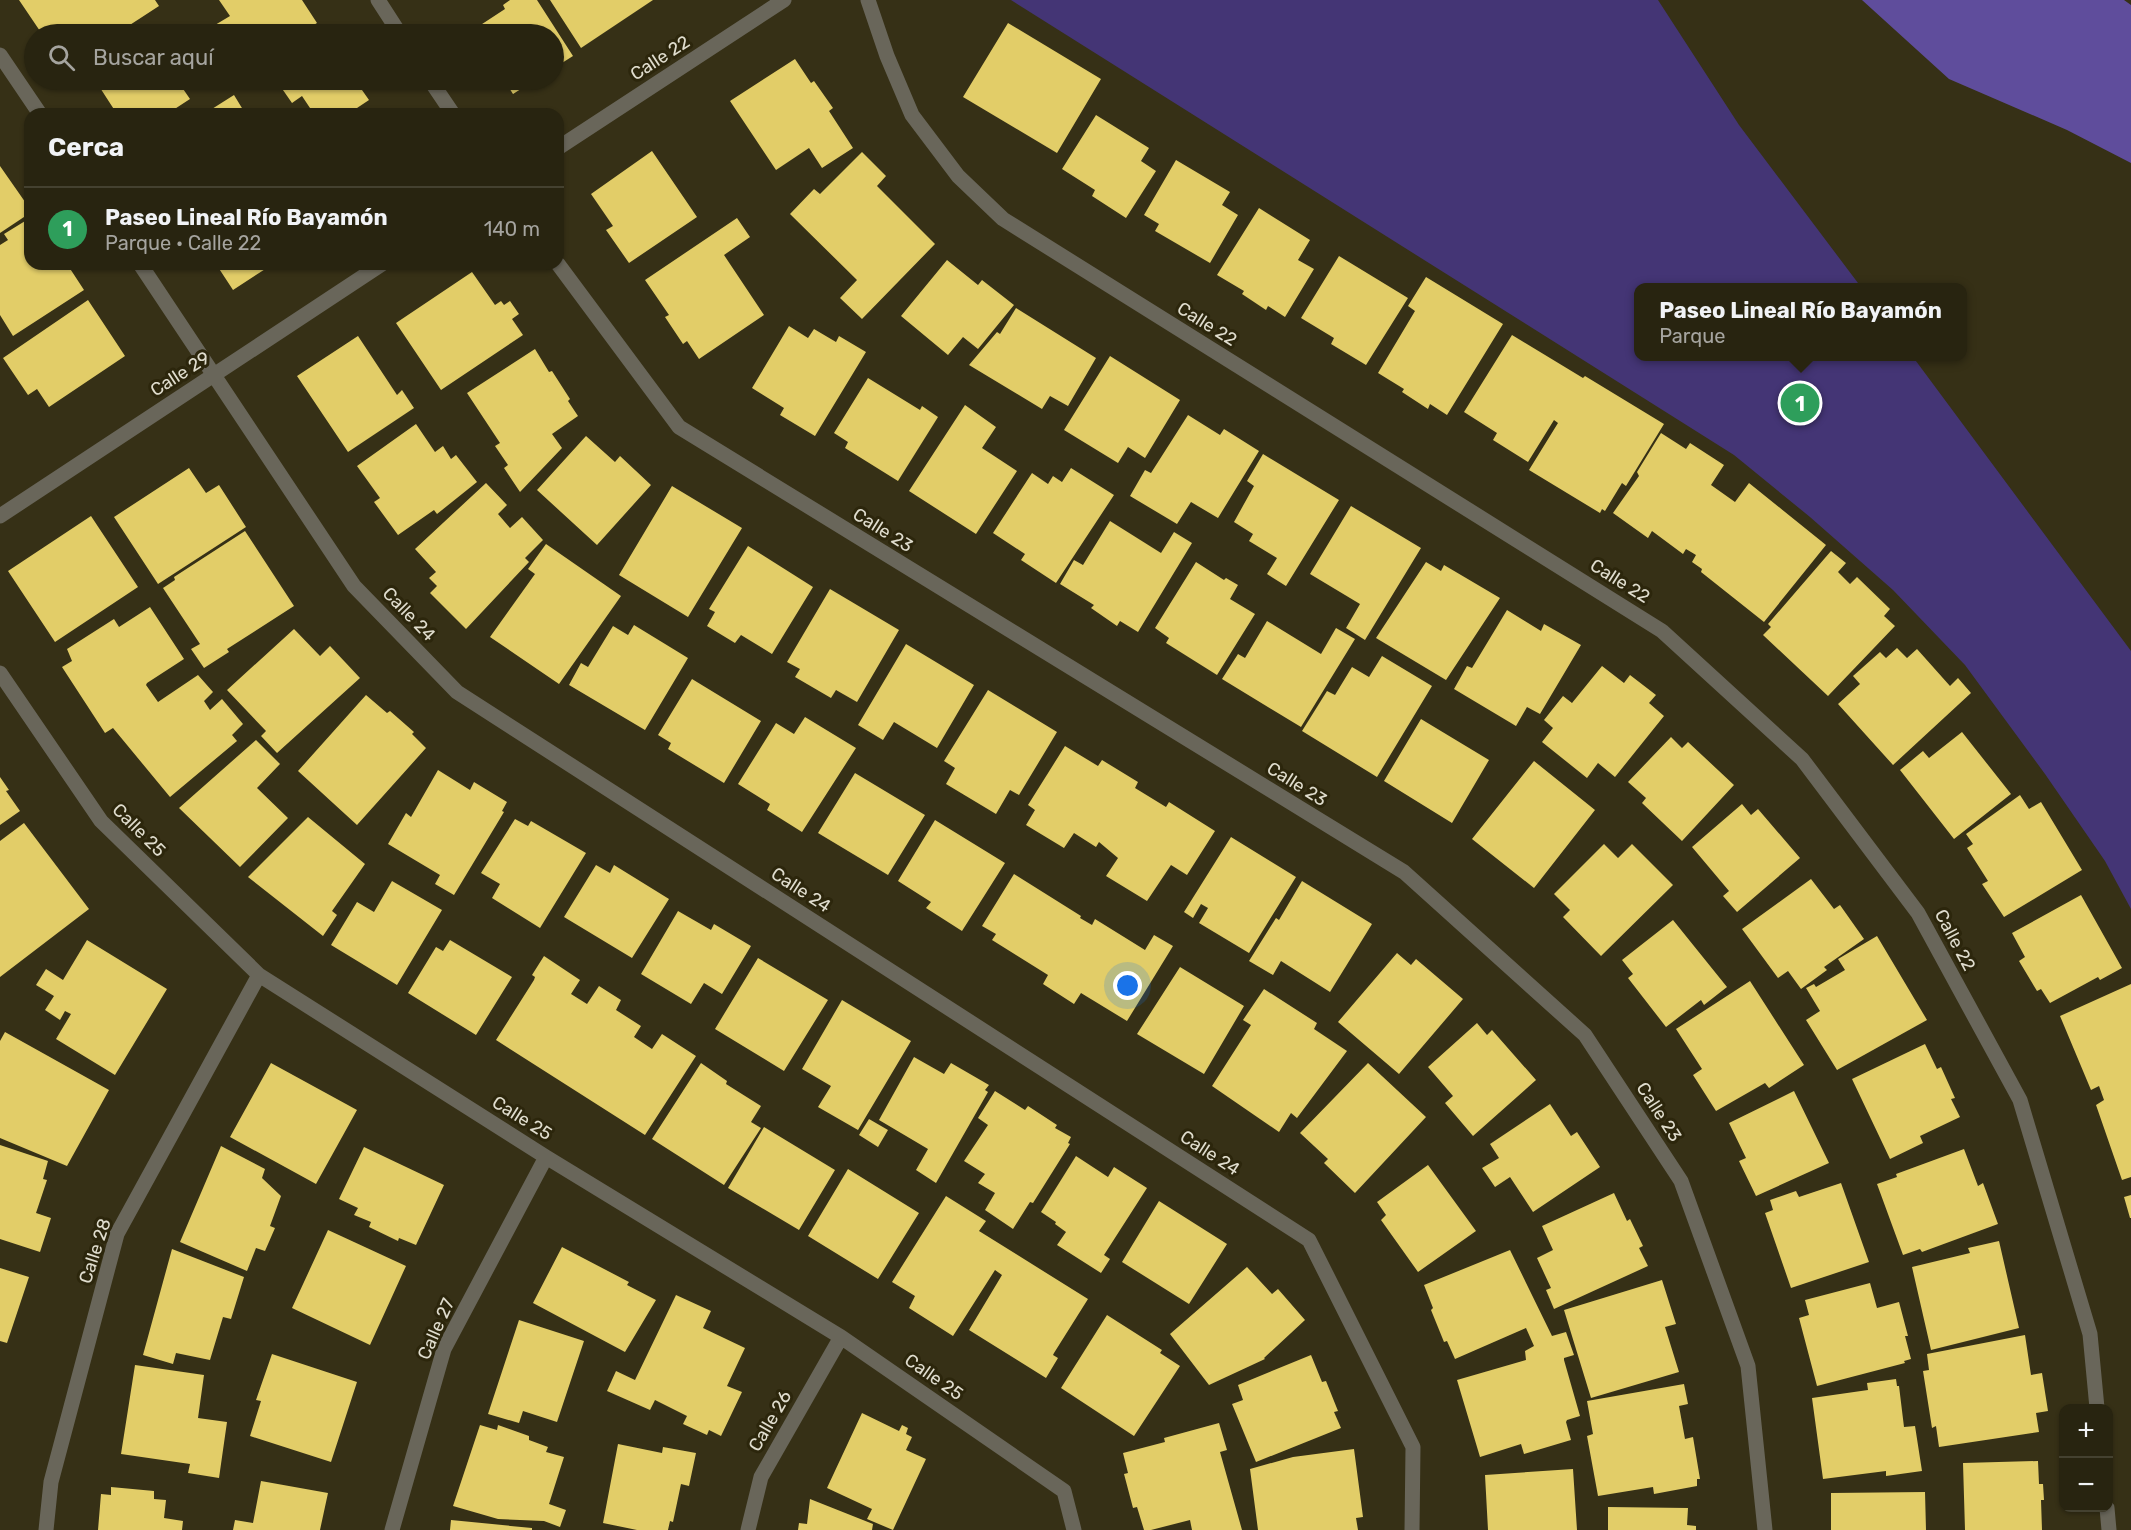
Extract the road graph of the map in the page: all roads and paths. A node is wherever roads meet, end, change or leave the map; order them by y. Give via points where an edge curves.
1 (378, 0) edge
2 (784, 0) edge
3 (868, 0) edge
4 (394, 24) edge
5 (0, 55) edge
6 (437, 90) edge
7 (36, 108) edge
8 (449, 108) edge
9 (564, 144) edge
10 (144, 270) edge
11 (373, 270) edge
12 (562, 270) edge
13 (214, 375) junction
14 (0, 516) edge
15 (0, 674) edge
16 (259, 975) junction
17 (546, 1157) junction
18 (841, 1337) junction
19 (2097, 1404) edge
20 (2107, 1512) edge
21 (46, 1530) edge
22 (392, 1530) edge
23 (747, 1530) edge
24 (1074, 1530) edge
25 (1412, 1530) edge
26 (1765, 1530) edge
27 (2109, 1530) edge

1 - 4 street
2 - 9 street, Calle 22
3 - 19 street, Calle 22 via 912,115 958,176 1004,219 1662,631 1802,759 1918,912 2020,1100 2090,1334
5 - 7 street
6 - 8 street
10 - 13 street, Calle 24
11 - 13 street, Calle 29
12 - 26 street, Calle 23 via 679,427 1404,872 1585,1035 1681,1181 1748,1366
13 - 14 street, Calle 29
13 - 25 street, Calle 24 via 354,586 456,692 1309,1240 1413,1447
15 - 16 street, Calle 25 via 101,821
16 - 17 street, Calle 25
16 - 21 street, Calle 28 via 117,1234 51,1482
17 - 18 street, Calle 25
17 - 22 street, Calle 27 via 444,1349
18 - 23 street, Calle 26 via 761,1477
18 - 24 street, Calle 25 via 1064,1491
20 - 27 street

